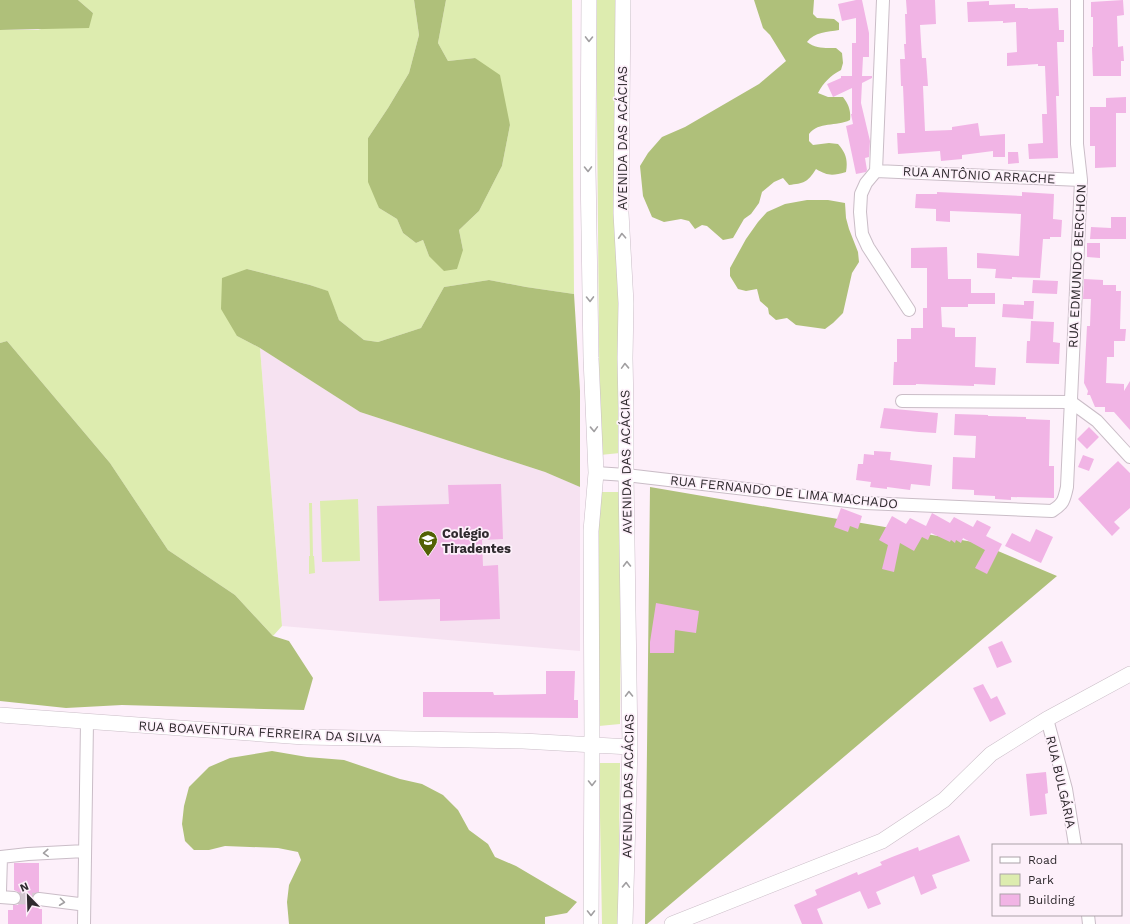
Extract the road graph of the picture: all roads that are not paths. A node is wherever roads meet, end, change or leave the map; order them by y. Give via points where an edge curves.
1 (589, 0) edge
2 (623, 0) edge
3 (883, 0) edge
4 (1077, 0) edge
5 (876, 171) junction
6 (1081, 180) junction
7 (909, 310) dead end
8 (902, 401) dead end
9 (1071, 402) junction
10 (1128, 449) edge
11 (596, 473) junction
12 (626, 475) junction
13 (1038, 510) joint
14 (1130, 674) edge
15 (0, 715) edge
16 (1047, 719) junction
17 (87, 722) junction
18 (592, 744) junction
19 (630, 747) junction
20 (1075, 844) edge
21 (85, 851) junction
22 (0, 857) edge
23 (0, 891) edge
24 (0, 897) edge
25 (14, 898) tunnel mouth
26 (39, 899) tunnel mouth
27 (84, 901) junction
28 (84, 924) edge
29 (591, 924) edge
30 (625, 924) edge
31 (672, 924) edge

1 -> 11 street via 588,175
12 -> 2 street, AVENIDA DAS ACÁCIAS via 626,303 621,214
3 - 5 street
4 - 6 street, RUA EDMUNDO BERCHON via 1077,144
5 - 6 street, RUA ANTÔNIO ARRACHE
5 - 7 street via 861,194 862,234
6 - 9 street, RUA EDMUNDO BERCHON
8 - 9 street
9 - 10 street
9 - 13 street, RUA EDMUNDO BERCHON via 1065,498 1061,505 1052,511
11 - 12 street, RUA FERNANDO DE LIMA MACHADO
11 - 18 street via 591,544
12 - 13 street, RUA FERNANDO DE LIMA MACHADO via 865,503
19 -> 12 street, AVENIDA DAS ACÁCIAS
14 - 16 street
15 - 17 street, RUA BOAVENTURA FERREIRA DA SILVA
16 - 20 street, RUA BULGÁRIA via 1066,789
16 - 31 street via 991,754 944,800 882,841
17 - 18 street, RUA BOAVENTURA FERREIRA DA SILVA via 304,736
17 - 21 street
18 - 19 street, AVENIDA DAS ACÁCIAS
18 -> 29 street
30 -> 19 street, AVENIDA DAS ACÁCIAS
21 -> 22 street
21 - 27 street
22 - 23 street
24 - 25 street
26 -> 27 street via 79,904
27 - 28 street

